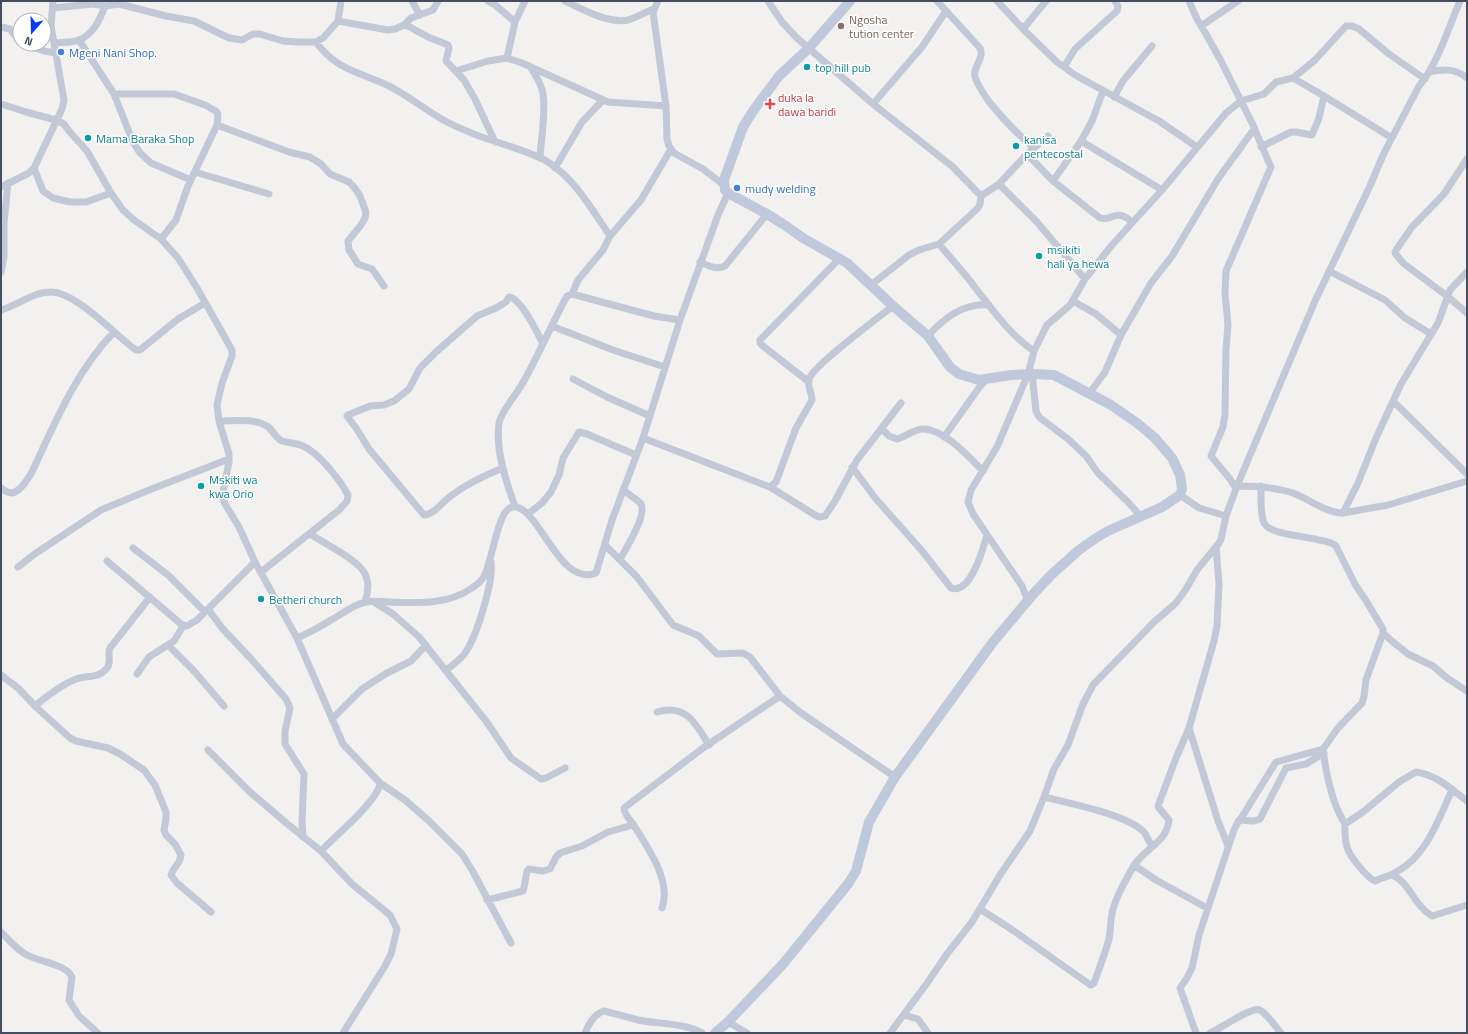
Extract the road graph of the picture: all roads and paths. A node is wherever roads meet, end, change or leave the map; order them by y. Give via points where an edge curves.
1 (341, 1) edge
2 (412, 1) edge
3 (438, 1) edge
4 (488, 1) edge
5 (525, 1) edge
6 (565, 1) edge
7 (658, 1) edge
8 (768, 1) edge
9 (850, 1) edge
10 (937, 1) edge
11 (997, 1) edge
12 (1046, 1) edge
13 (1114, 1) edge
14 (1189, 1) edge
15 (1238, 1) edge
16 (1460, 1) edge
17 (120, 2) edge
18 (53, 5) edge
19 (105, 6) junction
20 (651, 10) dead end
21 (946, 11) junction
22 (420, 15) junction
23 (338, 20) junction
24 (515, 22) junction
25 (404, 25) junction
26 (1201, 26) junction
27 (1, 27) edge
28 (1023, 29) junction
29 (12, 32) edge
30 (79, 40) junction
31 (316, 42) junction
32 (54, 43) junction
33 (1152, 46) dead end
34 (809, 48) junction
35 (50, 52) edge
36 (56, 53) junction
37 (507, 58) junction
38 (1064, 67) junction
39 (531, 68) junction
40 (456, 71) junction
41 (1429, 72) junction
42 (1293, 78) junction
43 (1467, 78) edge
44 (1425, 79) junction
45 (1104, 91) junction
46 (114, 94) junction
47 (1324, 96) junction
48 (1114, 97) junction
49 (603, 100) junction
50 (1241, 101) junction
51 (1, 104) edge
52 (873, 104) junction
53 (666, 106) junction
54 (56, 120) junction
55 (217, 125) junction
56 (1254, 128) junction
57 (1048, 136) dead end
58 (1392, 138) junction
59 (1081, 141) junction
60 (495, 142) junction
61 (1197, 147) junction
62 (1261, 147) junction
63 (1034, 148) junction
64 (671, 149) junction
65 (1027, 154) junction
66 (540, 158) junction
67 (1467, 159) edge
68 (34, 168) junction
69 (556, 168) junction
70 (195, 172) junction
71 (191, 180) junction
72 (1053, 181) junction
73 (8, 183) junction
74 (999, 184) junction
75 (1, 187) edge
76 (726, 189) junction
77 (1162, 190) junction
78 (111, 193) junction
79 (269, 194) dead end
80 (981, 196) junction
81 (767, 214) junction
82 (1132, 222) junction
83 (610, 236) junction
84 (161, 239) junction
85 (939, 244) junction
86 (840, 258) junction
87 (700, 262) junction
88 (1329, 271) junction
89 (1, 272) edge
90 (1467, 272) edge
91 (1085, 279) junction
92 (872, 285) junction
93 (384, 286) dead end
94 (572, 294) junction
95 (1447, 296) junction
96 (1073, 301) junction
97 (205, 303) junction
98 (989, 305) junction
99 (893, 306) junction
100 (1, 310) edge
101 (1467, 313) edge
102 (680, 320) junction
103 (552, 326) junction
104 (114, 332) junction
105 (1431, 334) junction
106 (1121, 335) junction
107 (928, 336) junction
108 (543, 344) junction
109 (1034, 351) junction
110 (665, 367) junction
111 (1030, 374) junction
112 (988, 378) junction
113 (573, 380) dead end
114 (809, 382) junction
115 (1089, 394) junction
116 (1393, 401) junction
117 (901, 403) dead end
118 (650, 416) junction
119 (219, 421) junction
120 (882, 429) junction
121 (944, 437) junction
122 (643, 438) junction
123 (636, 455) junction
124 (229, 460) junction
125 (852, 467) junction
126 (503, 468) junction
127 (984, 471) junction
128 (1467, 474) edge
129 (1467, 480) edge
130 (1261, 486) junction
131 (770, 487) junction
132 (1237, 487) junction
133 (1, 488) edge
134 (623, 490) junction
135 (1180, 495) junction
136 (514, 506) junction
137 (1343, 513) junction
138 (528, 514) junction
139 (1226, 516) junction
140 (1140, 517) junction
141 (310, 534) junction
142 (987, 535) junction
143 (605, 545) junction
144 (1216, 547) junction
145 (133, 548) dead end
146 (491, 558) junction
147 (620, 559) junction
148 (107, 561) dead end
149 (255, 562) junction
150 (18, 567) dead end
151 (261, 572) junction
152 (150, 597) junction
153 (1028, 601) junction
154 (365, 602) junction
155 (374, 602) junction
156 (207, 611) junction
157 (183, 626) junction
158 (1383, 632) junction
159 (296, 638) junction
160 (168, 645) junction
161 (426, 646) junction
162 (446, 670) junction
163 (137, 674) dead end
164 (1, 675) edge
165 (1467, 691) edge
166 (780, 696) junction
167 (35, 706) junction
168 (224, 706) dead end
169 (657, 712) dead end
170 (332, 719) junction
171 (1189, 728) junction
172 (709, 745) junction
173 (208, 750) dead end
174 (1323, 751) junction
175 (565, 768) dead end
176 (895, 777) junction
177 (380, 783) junction
178 (1452, 790) junction
179 (1044, 797) junction
180 (1467, 801) edge
181 (1240, 820) junction
182 (1345, 824) junction
183 (633, 825) junction
184 (303, 837) junction
185 (1228, 846) junction
186 (1152, 847) junction
187 (321, 851) junction
188 (1134, 865) junction
189 (1392, 874) junction
190 (488, 900) junction
191 (1467, 905) edge
192 (662, 908) dead end
193 (1207, 908) junction
194 (980, 909) junction
195 (211, 912) dead end
196 (1, 932) edge
197 (511, 943) dead end
198 (904, 1016) junction
199 (728, 1022) junction
200 (98, 1033) edge
201 (343, 1033) edge
202 (585, 1033) edge
203 (702, 1033) edge
204 (715, 1033) edge
205 (747, 1033) edge
206 (890, 1033) edge
207 (928, 1033) edge
208 (1196, 1033) edge
209 (1210, 1033) edge
210 (1281, 1033) edge

1 - 23 street
2 - 22 street
3 - 22 street via 433,10
4 - 24 street
5 - 24 street
6 - 20 street via 594,15 624,20
7 - 53 street via 653,12
8 - 34 street via 782,22
9 - 34 street
10 - 21 street
11 - 28 street
12 - 28 street
13 - 38 street via 1118,6 1117,11 1076,50
14 - 26 street
15 - 26 street
16 - 41 street
17 - 19 street
17 - 31 street via 166,16 194,21 229,38 242,40 256,34 289,42
18 - 19 street
18 - 32 street via 51,19
19 - 30 street via 97,25
21 - 52 street via 922,46
21 - 63 street via 981,51 974,76 983,93 1008,124
22 - 25 street via 411,18
23 - 25 street via 388,30
23 - 31 street via 327,36
24 - 37 street
25 - 40 street via 448,45 446,61
26 - 50 street
27 - 29 street
28 - 38 street
30 - 32 street
30 - 46 street
31 - 60 street via 329,56 349,70 394,89 446,122
32 - 36 street
33 - 48 street via 1123,81
34 - 52 street
34 - 76 street via 779,76 750,116 744,127
35 - 36 street
36 - 54 street via 64,100
37 - 39 street
37 - 40 street
38 - 45 street
39 - 49 street
39 - 66 street via 543,94
40 - 60 street via 476,99
41 - 43 street via 1449,70
41 - 44 street
42 - 44 street via 1315,60 1347,25 1359,29
42 - 47 street
42 - 50 street via 1276,82 1264,94
44 - 58 street
45 - 48 street
45 - 59 street
46 - 55 street via 181,95 216,111
46 - 71 street via 140,153 148,161
47 - 58 street
47 - 62 street via 1312,135 1291,132
48 - 61 street via 1159,121
49 - 53 street
49 - 69 street via 582,122
50 - 56 street
50 - 61 street via 1226,112
51 - 54 street
52 - 80 street via 953,167
53 - 64 street via 667,138
54 - 68 street
54 - 78 street via 64,124 87,151
55 - 70 street
55 - 93 street via 289,152 310,157 330,174 349,182 364,205 366,216 348,241 349,250 358,264 371,268
56 - 62 street
56 - 106 street via 1218,179 1172,256 1151,283
57 - 63 street
58 - 88 street
59 - 72 street
59 - 77 street
60 - 66 street
61 - 77 street
62 - 132 street via 1270,167 1226,271 1228,325 1225,414 1212,453 1213,459
63 - 65 street
64 - 76 street via 703,169
64 - 83 street via 641,200
65 - 72 street
65 - 74 street
66 - 69 street
67 - 95 street via 1444,194 1412,228 1395,253 1403,263
68 - 73 street
68 - 78 street via 43,192 53,198 86,202
69 - 83 street via 577,188
70 - 71 street
70 - 79 street
71 - 84 street via 176,220
72 - 82 street via 1100,218 1106,219 1117,215
73 - 75 street
73 - 89 street
74 - 80 street
74 - 91 street via 1037,222
76 - 81 street
76 - 87 street
77 - 82 street
78 - 84 street via 128,215
80 - 85 street via 978,208
81 - 86 street
81 - 87 street via 725,266 715,268
82 - 91 street
83 - 94 street via 603,250 578,280
84 - 97 street via 178,258
85 - 92 street via 909,255
85 - 98 street
86 - 92 street
86 - 114 street via 760,340 763,346
87 - 102 street
88 - 105 street via 1384,300 1405,318
88 - 132 street
90 - 95 street
91 - 96 street
92 - 99 street
94 - 102 street via 654,316
94 - 103 street via 567,296
95 - 101 street
95 - 105 street via 1442,315
96 - 106 street via 1096,314
96 - 109 street via 1047,325
97 - 104 street via 178,319 140,350 136,350
97 - 119 street via 233,352 217,405
98 - 107 street via 963,308 938,325
98 - 109 street
99 - 107 street
99 - 114 street via 812,373
100 - 104 street via 37,294 62,293
102 - 110 street
103 - 108 street
103 - 110 street
104 - 133 street via 94,354 70,393 24,484 13,493
105 - 116 street
106 - 115 street via 1105,372
107 - 112 street via 950,367 959,374 974,379
108 - 126 street via 500,419 499,445
108 - 126 street via 528,316 514,298 509,297 496,308 476,316 441,347 420,368 409,389 394,401 370,406 347,416 369,449 424,515 430,514 474,481
109 - 111 street
110 - 118 street
111 - 112 street
111 - 115 street via 1060,377
111 - 127 street
111 - 140 street via 1039,417 1086,456 1098,473
112 - 121 street
113 - 118 street
114 - 131 street via 812,400 796,428 776,482
115 - 135 street via 1138,422 1155,438 1172,458 1180,475
116 - 128 street
116 - 137 street
117 - 120 street
118 - 122 street
119 - 124 street
119 - 141 street via 253,422 268,426 278,439 311,450 338,480 348,495 347,501
120 - 121 street via 897,439 923,429
120 - 125 street
121 - 127 street
122 - 123 street
122 - 131 street
123 - 134 street
123 - 138 street via 579,432 564,458 551,492
124 - 149 street via 222,497
124 - 150 street via 101,510
125 - 131 street via 823,518
125 - 142 street via 951,588 960,588 969,580
126 - 136 street
127 - 142 street via 971,490 968,502
129 - 137 street via 1388,505
130 - 132 street
130 - 137 street via 1293,493 1325,508
130 - 158 street via 1261,504 1267,526 1280,533 1309,537 1336,546
132 - 139 street
134 - 143 street
134 - 147 street via 641,504 642,508 634,534
135 - 139 street via 1199,508
135 - 140 street
136 - 138 street
136 - 146 street via 508,508 502,517
138 - 143 street via 562,560 579,574 587,576 596,573
139 - 144 street via 1221,539
140 - 153 street via 1108,531 1079,550 1052,574
141 - 151 street
141 - 154 street via 357,562 363,569 369,588
142 - 153 street via 1022,586
143 - 147 street
144 - 171 street via 1219,584 1217,626
144 - 179 street via 1196,570 1176,603 1094,684 1083,704 1068,745 1054,769
145 - 156 street via 168,575
146 - 155 street via 482,580 452,598 424,603
146 - 162 street via 489,586 470,646
147 - 166 street via 673,625 699,636 717,654 746,654
148 - 152 street
149 - 151 street
149 - 156 street
151 - 159 street
152 - 157 street
152 - 167 street via 110,648 109,664 105,671 97,676 72,680
153 - 176 street via 992,642
154 - 155 street
154 - 159 street
155 - 161 street via 393,614
156 - 157 street via 190,625
156 - 184 street via 254,661 289,705 284,739 287,749 304,774
157 - 160 street via 177,638
158 - 165 street via 1408,654 1433,666
158 - 174 street via 1366,680 1362,702 1338,728
159 - 170 street
160 - 163 street via 149,657
160 - 168 street
161 - 162 street
161 - 170 street via 411,661 362,689
162 - 175 street via 486,721 510,758 541,779
164 - 167 street
166 - 172 street
166 - 176 street
167 - 195 street via 70,738 108,748 144,770 155,785 166,812 166,835 181,855 180,863 171,875 177,884
169 - 172 street via 682,712 693,721
170 - 177 street via 343,744
171 - 185 street
171 - 186 street via 1158,806 1169,820 1167,829 1164,836
172 - 183 street via 625,807 624,810
173 - 184 street via 238,781
174 - 181 street via 1276,762
174 - 181 street via 1310,762 1286,768 1258,820
174 - 182 street via 1336,806
176 - 199 street via 869,822 854,875 762,988
177 - 187 street via 378,791 368,803
177 - 190 street via 411,805 462,854
178 - 180 street
178 - 182 street via 1440,780 1416,772
178 - 189 street via 1427,842 1406,866
179 - 186 street via 1094,810 1128,823 1144,832
179 - 194 street via 1030,831 996,880
181 - 185 street
182 - 189 street via 1344,839 1347,850 1368,876 1375,881
183 - 190 street via 608,832 582,846 560,853 548,870 529,869 523,891
183 - 192 street via 657,865 663,888
184 - 187 street
185 - 193 street
186 - 188 street
187 - 201 street via 352,884 393,918 397,929 391,954 385,966
188 - 193 street
188 - 194 street via 1115,904 1107,944 1094,983 1091,985
189 - 191 street via 1401,880 1424,910 1432,916
190 - 197 street
193 - 208 street via 1192,968 1180,988
194 - 198 street
196 - 200 street via 26,955 69,972 72,977 69,1000 79,1016
198 - 206 street
198 - 207 street via 918,1019
199 - 204 street
199 - 205 street
202 - 203 street via 593,1018 604,1011 698,1030
209 - 210 street via 1254,1009 1259,1010

